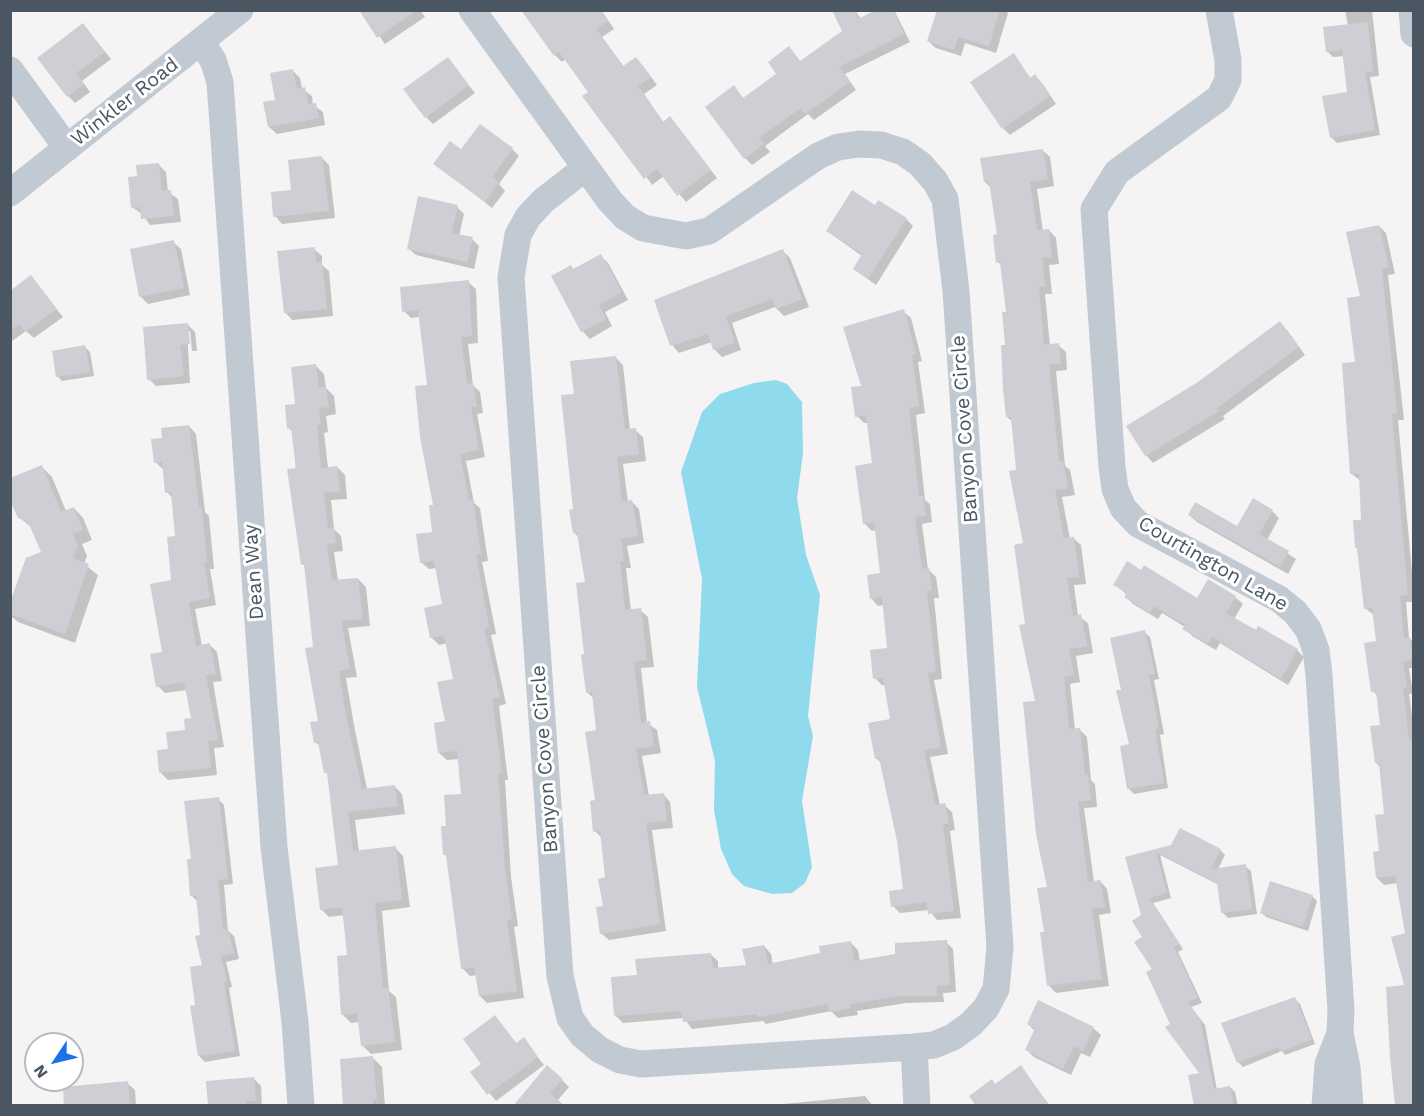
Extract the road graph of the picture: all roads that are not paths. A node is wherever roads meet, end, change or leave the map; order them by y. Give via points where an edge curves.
1 (240, 10) edge
2 (472, 10) edge
3 (1219, 10) edge
4 (1412, 10) edge
5 (1413, 34) edge
6 (201, 42) junction
7 (10, 70) edge
8 (67, 148) junction
9 (585, 168) junction
10 (10, 193) edge
11 (1340, 1033) junction
12 (914, 1047) junction
13 (302, 1106) edge
14 (917, 1106) edge
15 (1325, 1106) edge
16 (1350, 1106) edge

1 - 6 street, Winkler Road
2 - 9 street, Banyon Cove Circle
3 - 11 street, Courtington Lane via 1228,80 1219,98 1117,172 1094,209 1112,467 1123,508 1138,524 1279,599 1308,629 1319,675
4 - 5 street
6 - 8 street, Winkler Road
6 - 13 street, Dean Way via 213,60 220,82 274,847
7 - 8 street
8 - 10 street, Winkler Road
9 - 12 street, Banyon Cove Circle via 528,217 518,235 511,277 560,976 570,1018 600,1050 640,1064
9 - 12 street, Banyon Cove Circle via 625,217 643,228 686,236 726,222 818,156 838,147 881,145 903,152 920,164 945,199 956,291 1000,968 996,989 971,1024 934,1045
11 - 15 street, Courtington Lane via 1328,1064
11 - 16 street, Courtington Lane
12 - 14 street

